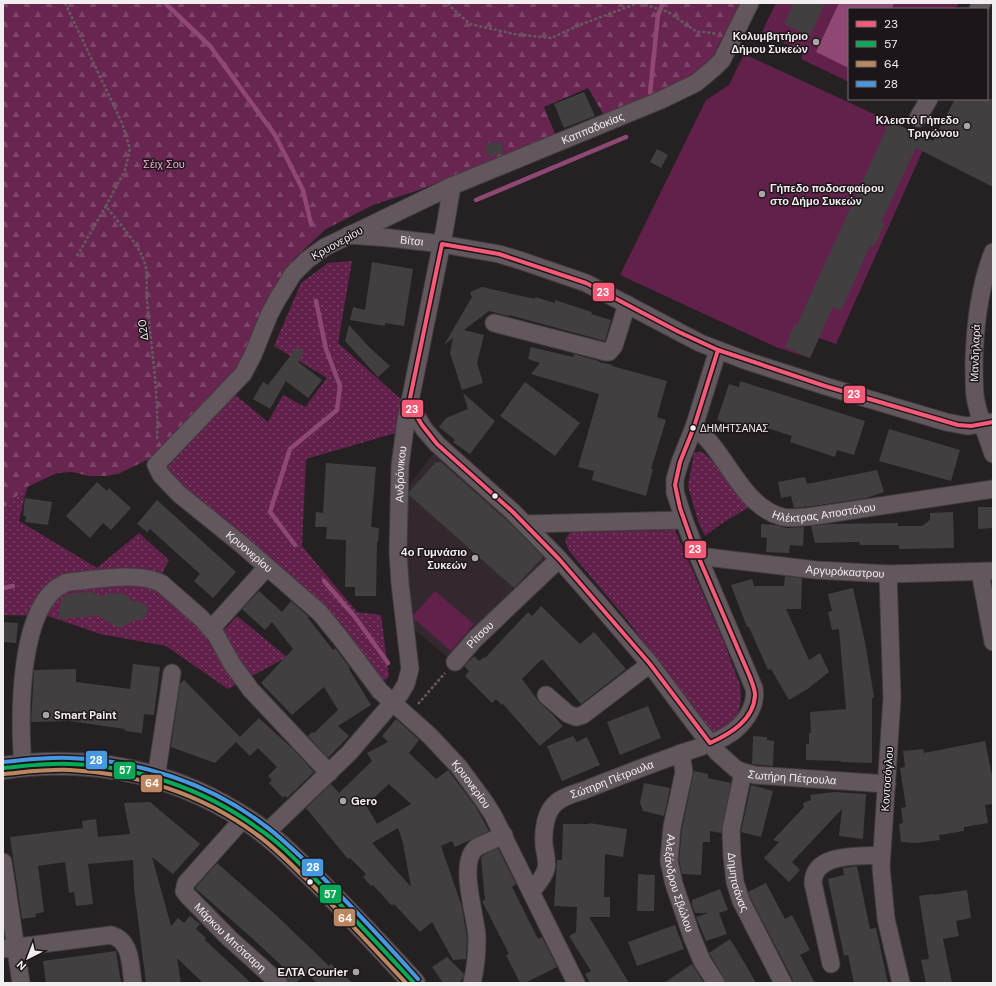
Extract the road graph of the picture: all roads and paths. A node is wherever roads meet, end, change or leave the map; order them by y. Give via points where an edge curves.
1 (65, 3) edge
2 (448, 3) edge
3 (639, 3) edge
4 (750, 3) edge
5 (733, 38) junction
6 (928, 100) edge
7 (918, 118) dead end
8 (452, 186) junction
9 (106, 206) junction
10 (349, 235) junction
11 (442, 244) junction
12 (993, 252) edge
13 (77, 256) dead end
14 (627, 304) junction
15 (494, 323) dead end
16 (718, 350) junction
17 (409, 403) junction
18 (988, 423) edge
19 (694, 427) junction
20 (993, 454) edge
21 (156, 465) junction
22 (993, 489) edge
23 (684, 520) junction
24 (525, 524) junction
25 (698, 556) junction
26 (559, 559) junction
27 (267, 567) junction
28 (987, 571) edge
29 (888, 574) junction
30 (211, 629) junction
31 (993, 642) edge
32 (455, 662) joint
33 (650, 664) junction
34 (172, 673) dead end
35 (546, 695) dead end
36 (392, 703) junction
37 (408, 716) junction
38 (710, 743) junction
39 (681, 753) junction
40 (13, 767) edge
41 (329, 772) junction
42 (743, 772) junction
43 (156, 778) junction
44 (887, 784) junction
45 (244, 818) junction
46 (266, 833) junction
47 (504, 835) junction
48 (544, 844) junction
49 (881, 855) junction
50 (3, 862) edge
51 (521, 870) junction
52 (531, 892) junction
53 (9, 948) edge
54 (831, 964) dead end
55 (21, 983) edge
56 (133, 983) edge
57 (279, 983) edge
58 (414, 983) edge
59 (472, 983) edge
60 (576, 983) edge
61 (716, 983) edge
62 (783, 983) edge
63 (901, 983) edge

1 - 9 path via 122,123 130,149 125,170
2 - 3 path via 470,24 514,34 551,38
3 - 5 path via 668,12 697,32
4 - 5 street, Καππαδοκίας
5 - 8 street, Καππαδοκίας via 722,60 705,76 684,89
6 - 7 street
8 - 10 street, Κρυονερίου
8 - 11 street
9 - 13 path
9 - 21 path, Δ20 via 136,245 145,264 157,417
10 - 11 street, Βίτσι
10 - 21 street, Κρυονερίου via 315,254 293,274 274,305 246,370
11 - 14 street, Βίτσι via 499,254 544,267 586,283
11 - 17 street, Ανδρόνικου
12 - 18 street, Μανδηλαρά via 982,286 975,330 976,401
14 - 15 street via 614,346 609,352
14 - 16 street, Βίτσι
16 - 18 street, Βίτσι via 825,386 946,422 967,426
16 - 19 street
17 - 24 street, Σωτήρη Πέτρουλα via 424,429 437,444
17 - 36 street, Ανδρόνικου via 400,466 397,535 410,669 404,687
18 - 20 street, Μανδηλαρά
19 - 22 street, Ηλέκτρας Αποστόλου via 707,439 753,499 770,512 785,517 814,516
19 - 23 street via 675,479 675,492
21 - 27 street, Κρυονερίου via 168,484
23 - 24 street
23 - 25 street
24 - 26 street, Σωτήρη Πέτρουλα
25 - 29 street, Αργυρόκαστρου via 816,570
25 - 38 street via 755,693 750,712 739,726
26 - 32 street, Ρίτσου via 474,640
26 - 33 street, Σωτήρη Πέτρουλα
27 - 30 street
27 - 36 street, Κρυονερίου via 320,613
28 - 29 street, Αργυρόκαστρου
28 - 31 street
29 - 44 street, Κοντοσόγλου via 892,684
30 - 40 street via 171,590 154,579 130,577 69,582 57,586 41,608 28,643 22,688 22,731
30 - 41 street via 251,690
32 - 37 path
33 - 35 street via 583,715 576,717 568,714
33 - 38 street, Σωτήρη Πέτρουλα
34 - 43 street
36 - 37 street, Κρυονερίου
36 - 41 street
37 - 47 street, Κρυονερίου via 459,767 484,801
38 - 39 street, Σώτηρη Πέτρουλα
38 - 42 street, Σωτήρη Πέτρουλα via 726,762
39 - 48 street, Σώτηρη Πέτρουλα via 559,801 552,807 547,819
39 - 61 street, Αλεξάνδρου Σβώλου via 684,772 670,835 669,856 681,906 702,961
40 - 43 main road via 59,764 104,766
41 - 46 street
42 - 44 street, Σωτήρη Πέτρουλα
42 - 62 street, Δημητσάνας via 731,830 735,882 741,901
43 - 45 main road via 208,798
44 - 49 street, Κοντοσόγλου
45 - 46 main road
45 - 57 street, Μάρκου Μπότσαρη via 186,883 184,891 218,928
46 - 58 main road via 333,897
47 - 51 street, Κρυονερίου
47 - 59 street via 476,847 469,858 468,882 477,936 476,968
48 - 51 street
48 - 52 street, Σώτηρη Πέτρουλα via 546,870
49 - 54 street via 837,859 826,862 815,871 813,883
49 - 63 street, Κοντοσόγλου via 884,907
50 - 53 street
51 - 52 street, Κρυονερίου
52 - 60 street, Κρυονερίου
53 - 55 street
53 - 56 street via 111,935 121,939 125,944

